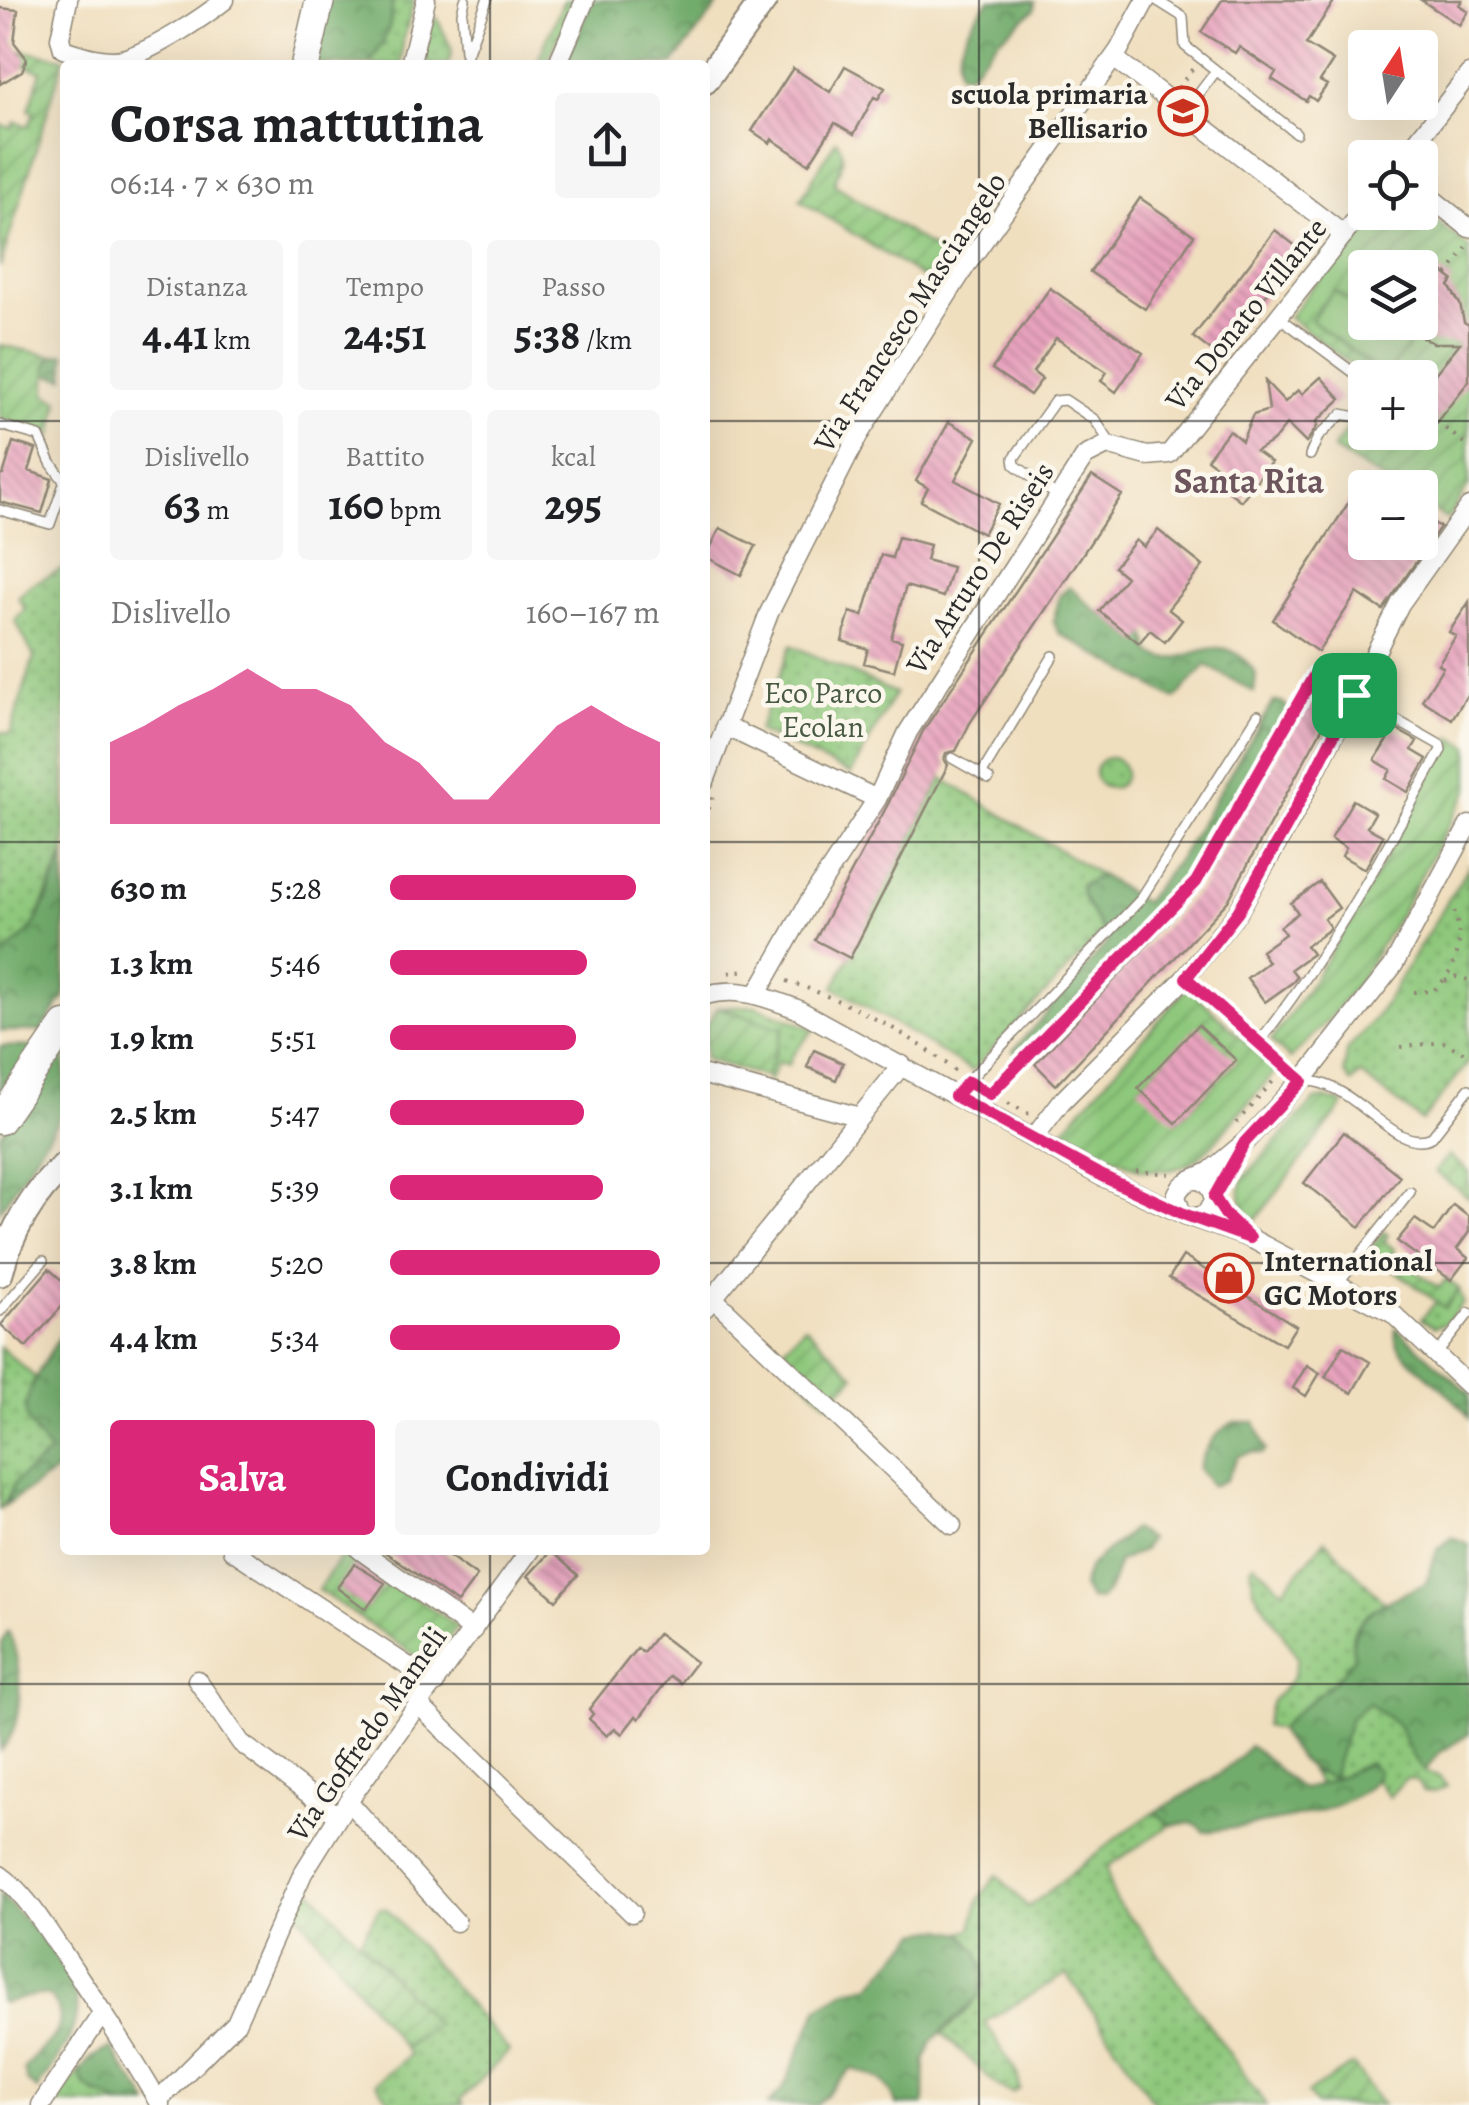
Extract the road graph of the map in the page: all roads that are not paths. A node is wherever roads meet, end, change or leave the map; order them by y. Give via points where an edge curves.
1 (68, 0) edge
2 (225, 0) edge
3 (320, 0) edge
4 (426, 0) edge
5 (465, 0) edge
6 (487, 0) edge
7 (585, 0) edge
8 (764, 0) edge
9 (1146, 0) edge
10 (1156, 0) edge
11 (1114, 58) junction
12 (306, 60) edge
13 (414, 60) edge
14 (466, 60) edge
15 (466, 60) edge
16 (559, 60) edge
17 (1216, 71) junction
18 (710, 74) edge
19 (1469, 74) edge
20 (1185, 112) junction
21 (1296, 133) dead end
22 (1418, 140) edge
23 (1438, 207) edge
24 (1348, 230) edge
25 (1344, 235) junction
26 (1468, 238) edge
27 (1278, 317) junction
28 (1348, 368) edge
29 (1348, 415) edge
30 (0, 426) edge
31 (1113, 446) junction
32 (1310, 455) dead end
33 (60, 476) edge
34 (60, 493) edge
35 (1058, 497) junction
36 (1469, 508) edge
37 (0, 510) edge
38 (1053, 656) dead end
39 (1354, 695) junction
40 (1258, 715) dead end
41 (726, 726) junction
42 (952, 758) dead end
43 (711, 784) edge
44 (877, 799) junction
45 (1469, 825) edge
46 (1186, 978) junction
47 (710, 994) edge
48 (757, 994) junction
49 (60, 1032) edge
50 (1260, 1042) junction
51 (902, 1065) junction
52 (710, 1075) edge
53 (1302, 1081) junction
54 (962, 1089) junction
55 (1469, 1089) edge
56 (984, 1101) junction
57 (860, 1117) junction
58 (0, 1120) edge
59 (1237, 1138) junction
60 (1032, 1139) junction
61 (60, 1170) edge
62 (1186, 1178) junction
63 (1125, 1187) junction
64 (1410, 1192) dead end
65 (1214, 1199) junction
66 (1188, 1214) junction
67 (1250, 1238) junction
68 (43, 1261) dead end
69 (1, 1266) edge
70 (1338, 1283) junction
71 (710, 1302) edge
72 (710, 1304) edge
73 (0, 1311) edge
74 (1469, 1313) edge
75 (1436, 1355) junction
76 (1469, 1386) edge
77 (952, 1525) dead end
78 (240, 1555) edge
79 (367, 1555) edge
80 (526, 1555) edge
81 (473, 1630) junction
82 (197, 1680) dead end
83 (435, 1684) junction
84 (419, 1706) junction
85 (343, 1809) junction
86 (0, 1874) edge
87 (632, 1912) dead end
88 (456, 1922) dead end
89 (103, 2012) junction
90 (159, 2103) edge
91 (42, 2105) edge

1 - 2 street via 62,49 111,60 126,58
3 - 12 main road
4 - 13 street
5 - 14 lane
6 - 15 lane
7 - 16 street
8 - 18 main road
9 - 11 street, Via Francesco Masciangelo
10 - 17 lane via 1183,17 1184,46
11 - 20 street
11 - 41 street, Via Francesco Masciangelo via 967,264 858,436 768,613
17 - 20 lane
17 - 21 lane
19 - 22 street
20 - 25 street
23 - 26 street
24 - 25 street, Via Donato Villante
25 - 27 street, Via Donato Villante
27 - 28 lane
27 - 31 street, Via Donato Villante via 1169,454 1147,456
29 - 32 lane via 1318,437
30 - 33 lane via 40,436
31 - 35 street, Via Arturo De Riseis via 1085,456
31 - 35 lane via 1095,420 1065,400 1054,401 1014,458
34 - 37 lane via 50,524
35 - 44 street, Via Arturo De Riseis
36 - 39 street via 1400,604
38 - 42 lane via 985,777
39 - 46 street via 1238,912
39 - 50 lane via 1442,750 1344,922
39 - 56 lane via 1315,674 1196,882
40 - 54 lane via 1140,900
41 - 43 street, Via Francesco Masciangelo
41 - 44 street
44 - 48 street, Via Arturo De Riseis
45 - 53 street via 1393,966
46 - 50 lane
46 - 60 street via 1060,1102
47 - 48 street
48 - 51 street
49 - 58 main road
50 - 53 lane
51 - 54 street
51 - 57 street
52 - 57 street
53 - 55 lane via 1345,1092 1412,1141 1432,1138
53 - 59 street
54 - 56 street
56 - 60 street
57 - 71 street
59 - 62 street via 1208,1172
59 - 65 street
60 - 63 street
61 - 69 main road via 36,1196
62 - 63 street
62 - 65 street via 1206,1183
62 - 66 street via 1176,1196
63 - 66 street
64 - 70 lane
65 - 66 street via 1206,1214
65 - 67 street
66 - 67 street
67 - 70 street
68 - 73 lane
70 - 75 street via 1392,1313
72 - 77 street
74 - 75 lane
75 - 76 street
78 - 83 street
79 - 81 street
80 - 81 street, Via Goffredo Mameli
81 - 83 street, Via Goffredo Mameli
82 - 85 street via 241,1744
83 - 84 street, Via Goffredo Mameli
84 - 85 street, Via Goffredo Mameli
84 - 87 street
85 - 88 street
85 - 90 street, Via Goffredo Mameli via 304,1874 236,2023
86 - 89 street
89 - 90 street
89 - 91 street

